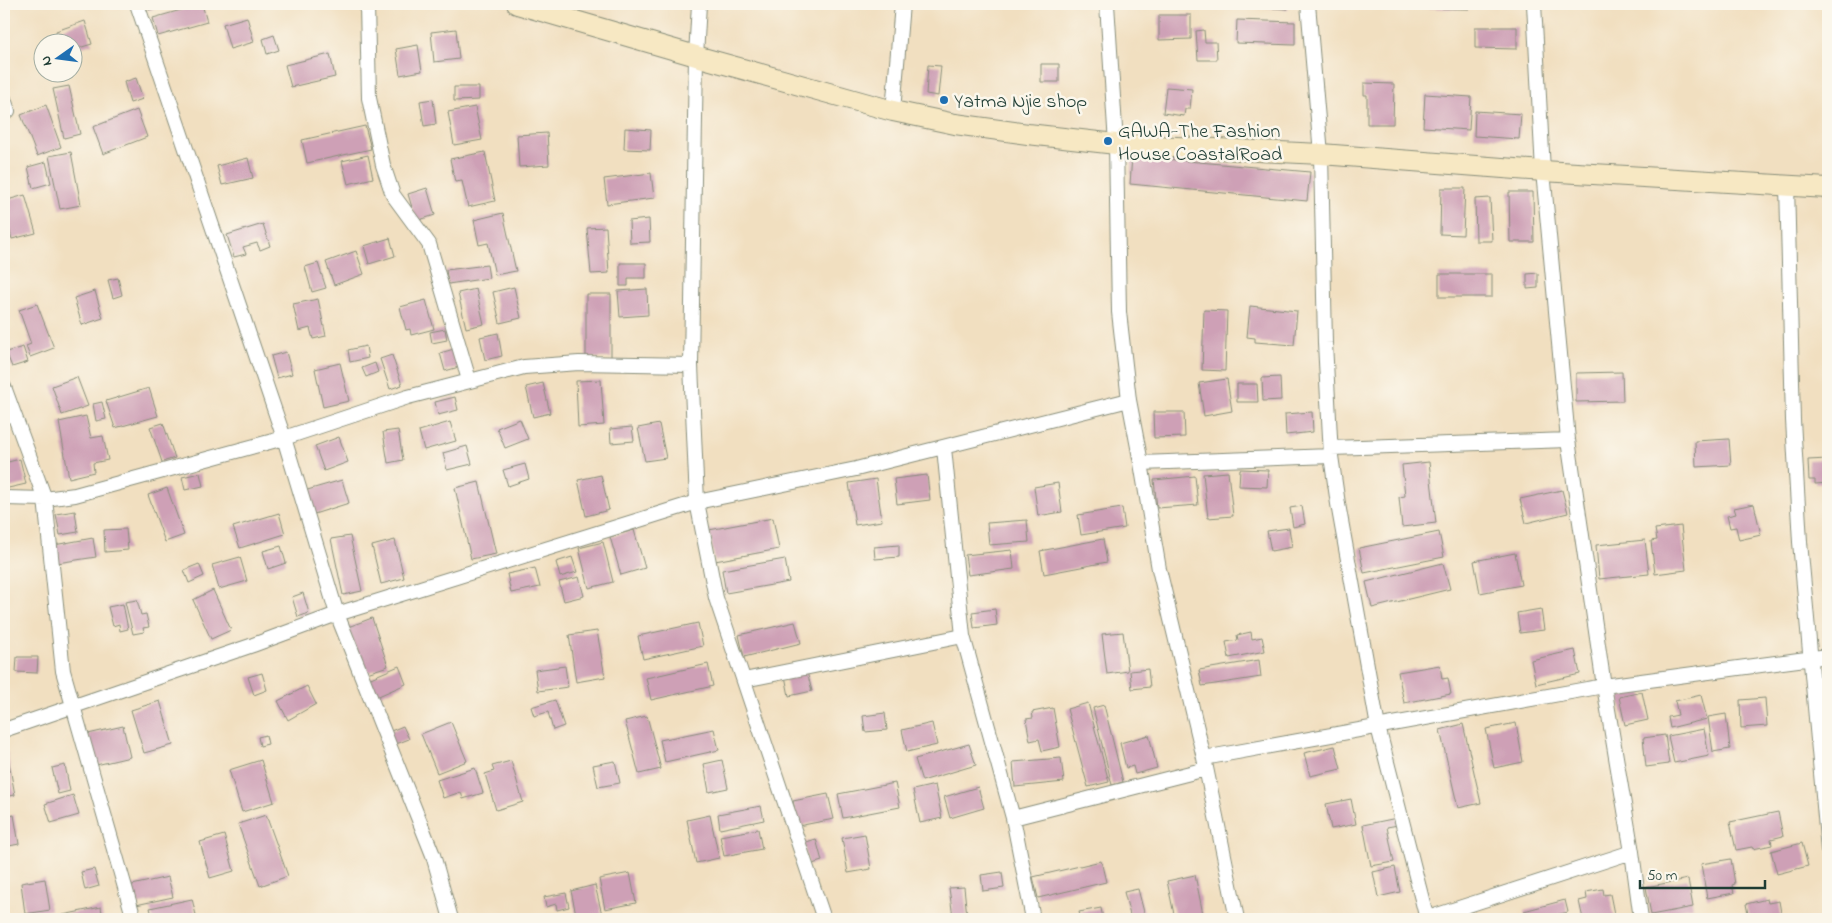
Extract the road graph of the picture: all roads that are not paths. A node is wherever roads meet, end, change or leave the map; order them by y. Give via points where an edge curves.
1 (137, 4) edge
2 (367, 4) edge
3 (517, 4) edge
4 (699, 4) edge
5 (902, 4) edge
6 (1107, 4) edge
7 (1308, 4) edge
8 (1534, 4) edge
9 (696, 56) junction
10 (4, 99) edge
11 (893, 111) junction
12 (4, 112) edge
13 (1116, 144) junction
14 (1321, 154) junction
15 (1543, 171) junction
16 (1787, 185) junction
17 (1828, 188) edge
18 (691, 365) junction
19 (469, 380) junction
20 (4, 387) edge
21 (1129, 400) junction
22 (284, 438) junction
23 (1568, 440) junction
24 (944, 448) junction
25 (1331, 452) junction
26 (1141, 463) junction
27 (4, 498) edge
28 (45, 499) junction
29 (698, 502) junction
30 (337, 614) junction
31 (963, 636) junction
32 (1828, 656) edge
33 (1811, 659) junction
34 (744, 680) junction
35 (1604, 686) junction
36 (72, 707) junction
37 (1378, 727) junction
38 (4, 730) edge
39 (1205, 763) junction
40 (1013, 818) junction
41 (1828, 850) edge
42 (1632, 852) junction
43 (134, 919) edge
44 (451, 919) edge
45 (824, 919) edge
46 (1033, 919) edge
47 (1237, 919) edge
48 (1426, 919) edge
49 (1642, 919) edge

1 - 22 street
2 - 19 street via 369,98 383,165 393,195 429,244
3 - 9 street
4 - 9 street
5 - 11 street
6 - 13 street
7 - 14 street
8 - 15 street
9 - 11 street
9 - 18 street
10 - 12 street via 8,111
11 - 13 street via 973,126
13 - 14 street
13 - 21 street via 1119,312
14 - 15 street
14 - 25 street
15 - 16 street
15 - 23 street
16 - 17 street
16 - 33 street via 1793,420
18 - 19 street via 579,363 524,367
18 - 29 street
19 - 22 street
20 - 28 street
21 - 24 street
21 - 26 street
22 - 28 street via 75,495
22 - 30 street
23 - 25 street
23 - 35 street
24 - 29 street
24 - 31 street
25 - 26 street
25 - 37 street
26 - 39 street via 1159,569
27 - 28 street
28 - 36 street via 63,671
29 - 30 street
29 - 34 street via 716,598
30 - 36 street
30 - 44 street via 432,855
31 - 34 street
31 - 40 street
32 - 33 street
33 - 35 street
33 - 41 street
34 - 45 street
35 - 37 street
35 - 42 street
36 - 38 street
36 - 43 street
37 - 39 street
37 - 48 street
39 - 40 street
39 - 47 street
40 - 46 street
42 - 48 street
42 - 49 street

